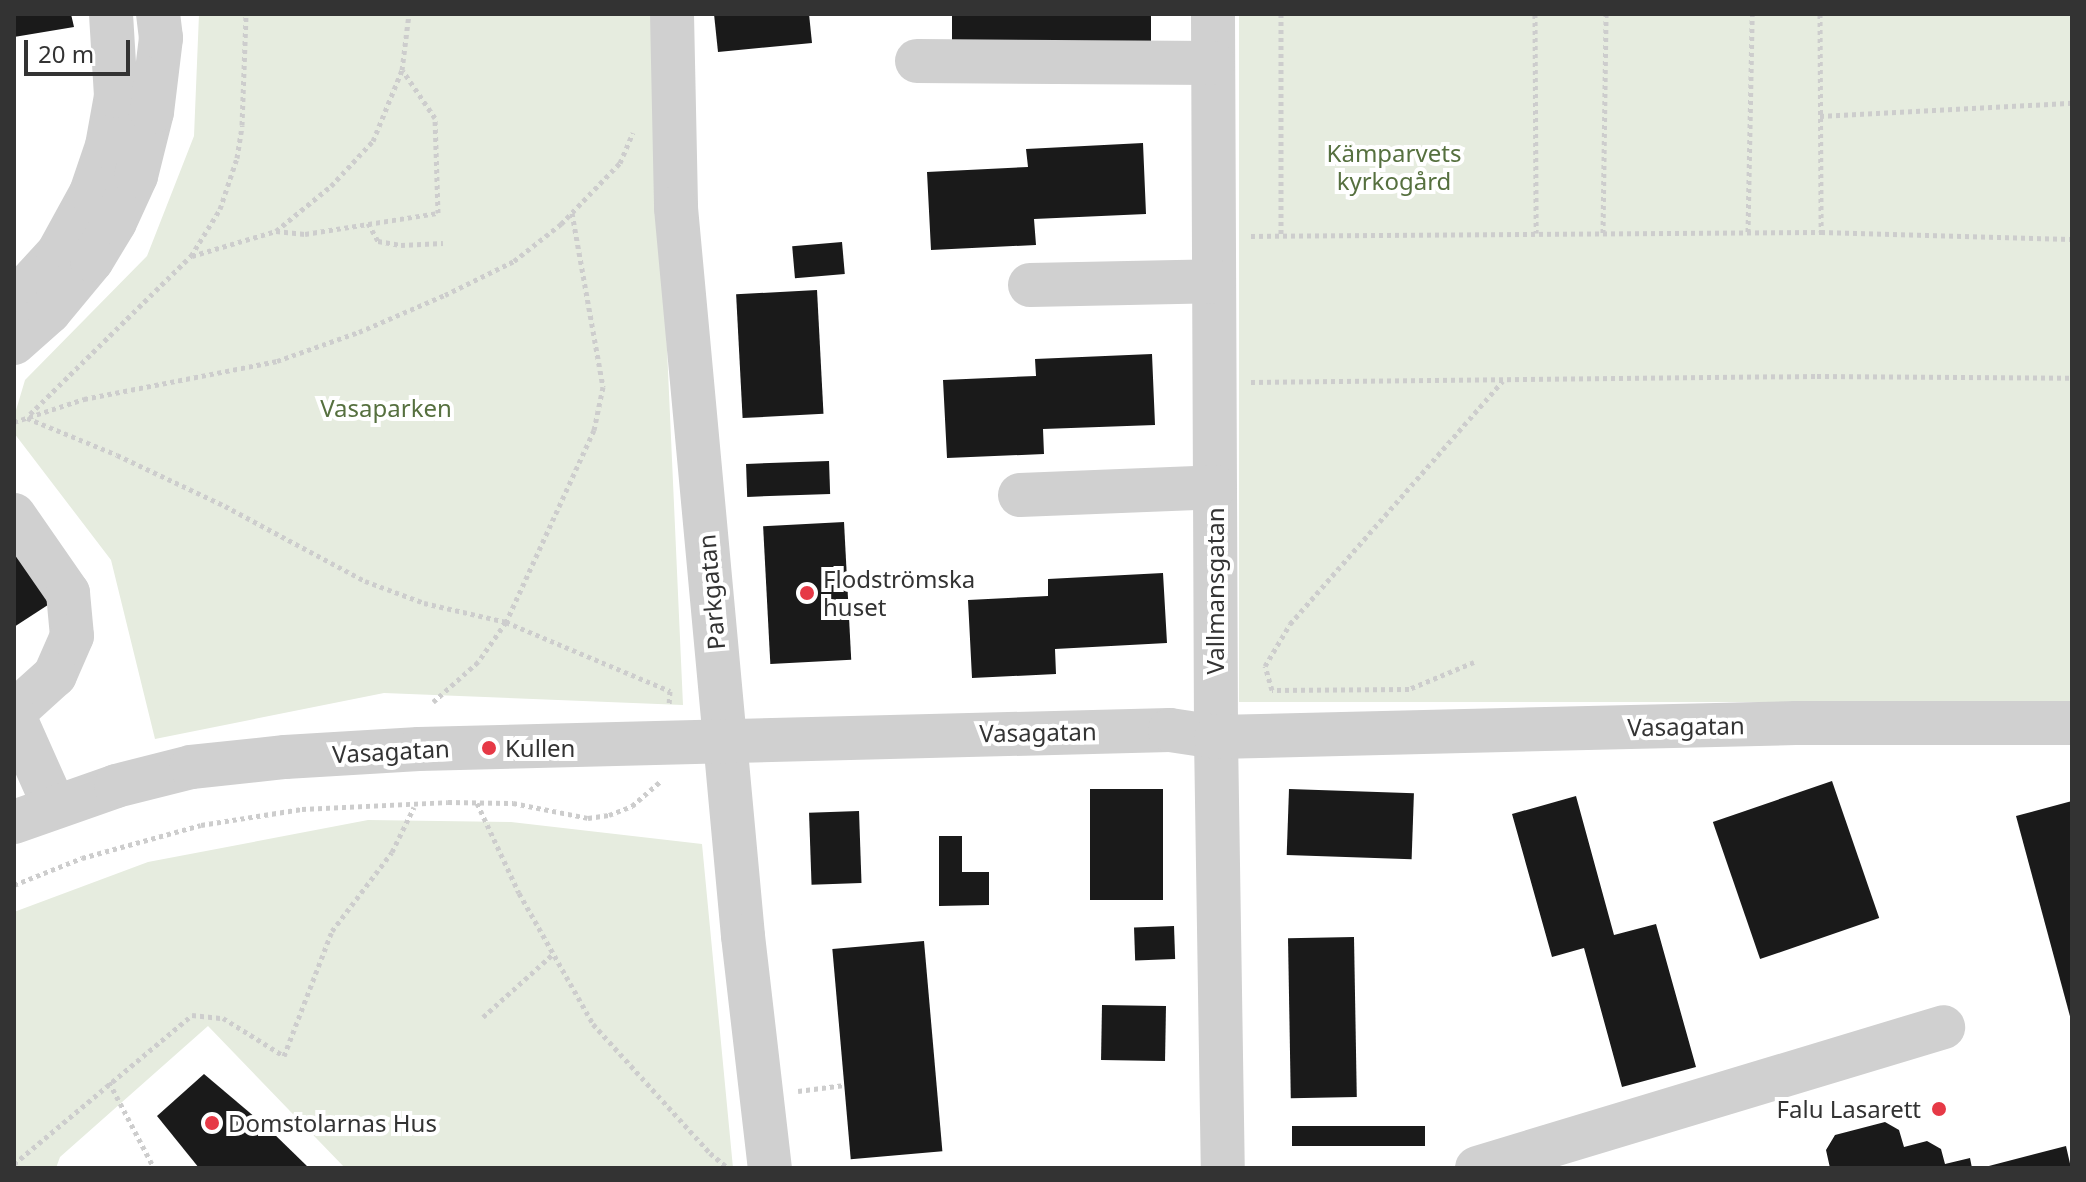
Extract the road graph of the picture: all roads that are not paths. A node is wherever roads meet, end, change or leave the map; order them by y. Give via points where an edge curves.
1 (111, 14) edge
2 (158, 14) edge
3 (672, 14) edge
4 (1213, 14) edge
5 (917, 61) dead end
6 (1213, 63) junction
7 (1214, 281) junction
8 (1030, 285) dead end
9 (14, 301) edge
10 (14, 343) edge
11 (1215, 487) junction
12 (1020, 495) dead end
13 (14, 515) edge
14 (14, 714) edge
15 (2072, 723) edge
16 (1216, 737) junction
17 (725, 743) junction
18 (54, 806) junction
19 (14, 822) edge
20 (1943, 1027) dead end
21 (770, 1168) edge
22 (1223, 1168) edge
23 (1477, 1168) edge

1 - 9 street via 116,96 107,146 91,193 58,253
2 - 10 street via 161,38 152,112 126,199 66,294
3 - 17 street, Parkgatan via 676,208
4 - 6 street, Vallmansgatan
5 - 6 street
6 - 7 street, Vallmansgatan
7 - 8 street
7 - 11 street, Vallmansgatan
11 - 12 street
11 - 16 street, Vallmansgatan
13 - 14 street via 68,593 72,636 55,675
14 - 18 street
15 - 16 street, Vasagatan via 1796,723
16 - 17 street, Vasagatan via 1170,730 789,737
16 - 22 street, Vallmansgatan
17 - 18 street, Vasagatan via 664,760 419,749 227,762 116,786
17 - 21 street, Parkgatan
18 - 19 street, Vasagatan
20 - 23 street

